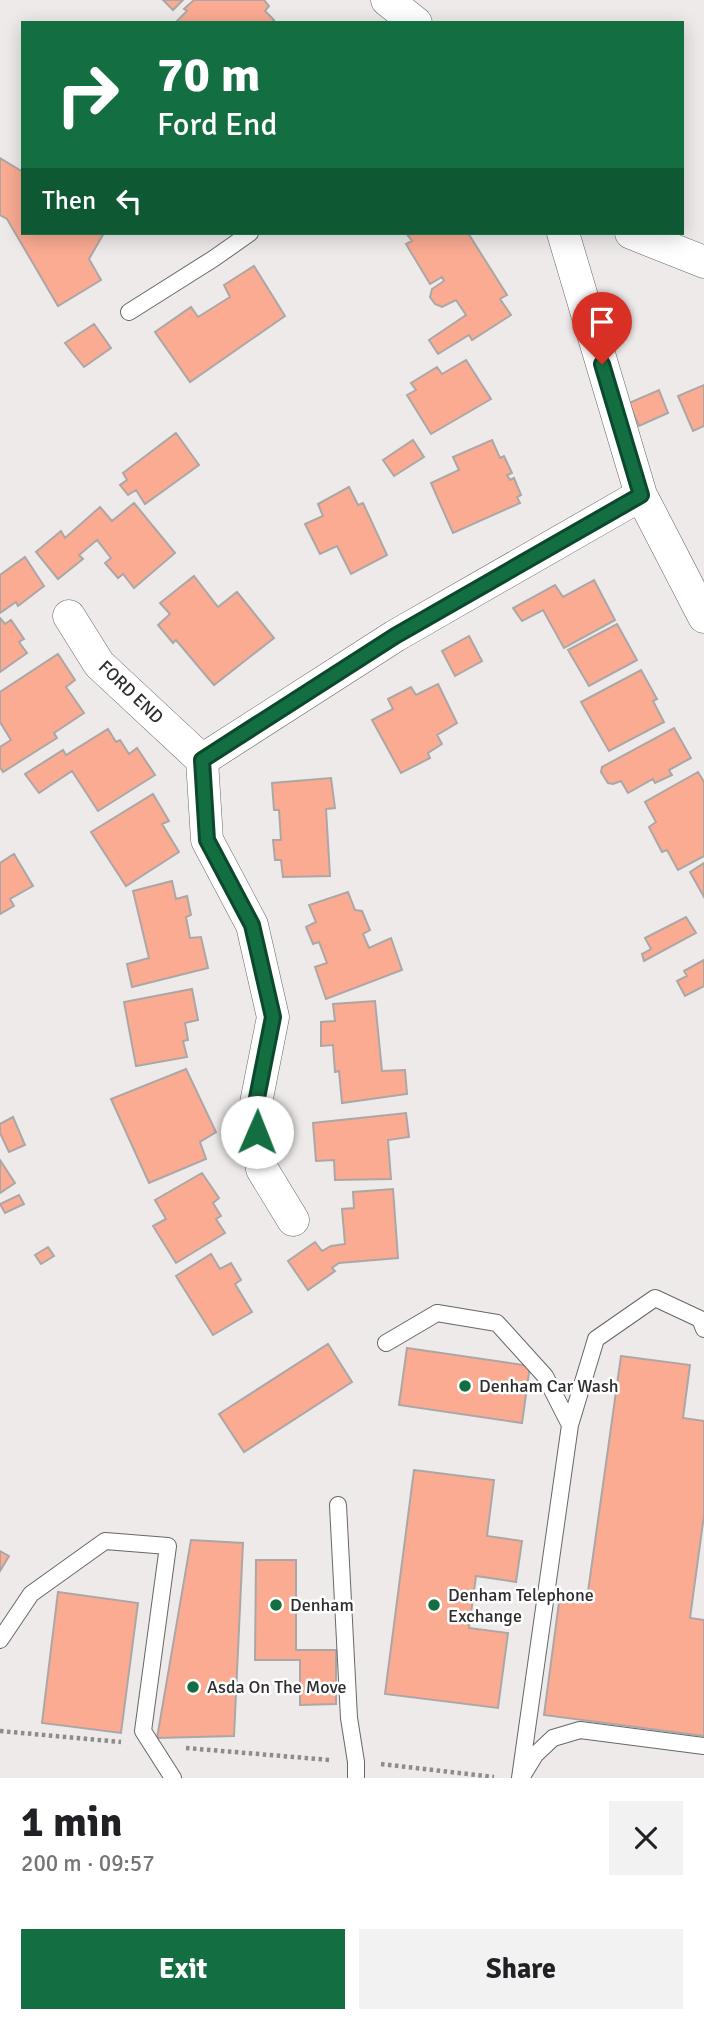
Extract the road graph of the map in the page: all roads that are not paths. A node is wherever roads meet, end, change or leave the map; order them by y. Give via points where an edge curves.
1 (387, 0) edge
2 (413, 21) edge
3 (247, 235) edge
4 (564, 235) edge
5 (636, 235) edge
6 (704, 262) edge
7 (129, 312) dead end
8 (641, 495) junction
9 (69, 616) dead end
10 (704, 617) edge
11 (202, 760) junction
12 (293, 1220) dead end
13 (704, 1329) edge
14 (386, 1343) dead end
15 (570, 1425) junction
16 (338, 1505) dead end
17 (0, 1640) edge
18 (704, 1746) edge
19 (356, 1770) edge
20 (173, 1778) edge
21 (521, 1778) edge

1 - 2 street
3 - 7 lane
4 - 8 street
5 - 6 street
8 - 10 street
8 - 11 street via 395,636
9 - 11 street, FORD END via 99,664
11 - 12 street via 207,840 252,925 273,1017 254,1113 262,1169
13 - 15 lane via 699,1319 655,1298 596,1339
14 - 15 lane via 437,1313 497,1324 545,1376
15 - 21 lane
16 - 19 lane
17 - 20 lane via 31,1594 105,1541 168,1546 143,1731
18 - 21 lane via 580,1730 553,1738

